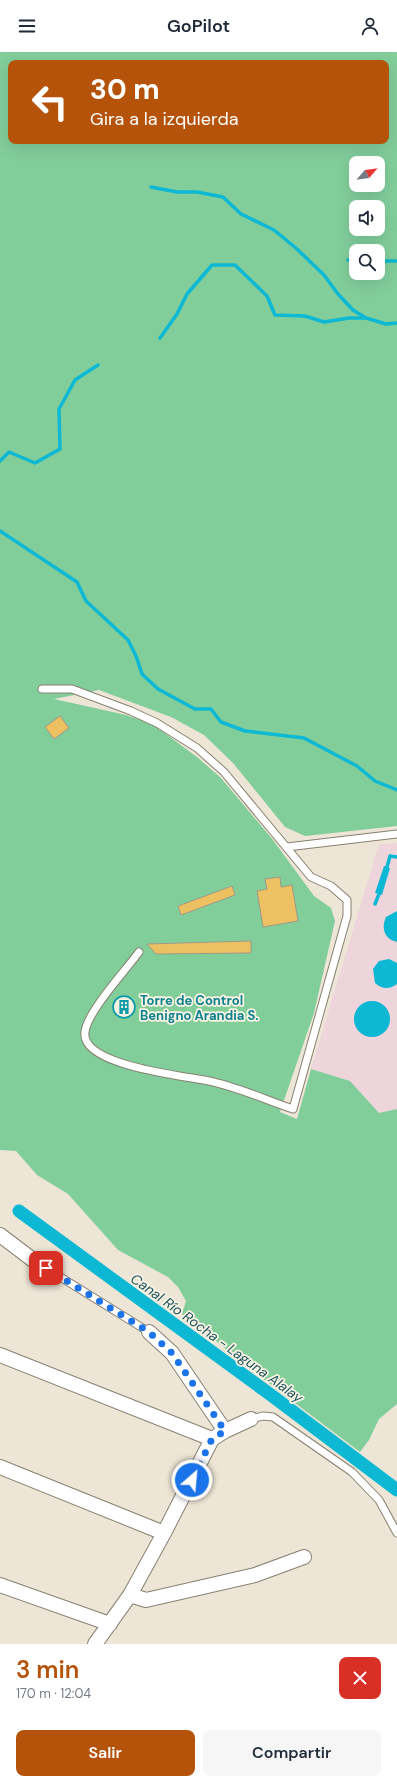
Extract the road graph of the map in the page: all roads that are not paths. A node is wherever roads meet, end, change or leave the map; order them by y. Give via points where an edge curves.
1 (42, 689) dead end
2 (397, 834) edge
3 (287, 847) junction
4 (139, 952) dead end
5 (0, 1235) edge
6 (34, 1260) joint
7 (149, 1332) joint
8 (0, 1355) edge
9 (251, 1419) joint
10 (225, 1431) junction
11 (212, 1439) junction
12 (0, 1467) edge
13 (164, 1533) junction
14 (397, 1533) edge
15 (304, 1557) dead end
16 (0, 1584) edge
17 (130, 1595) junction
18 (110, 1624) junction
19 (95, 1644) edge

1 - 3 lane via 72,689 131,711 157,723 197,748 224,772
2 - 3 lane
3 - 4 lane via 311,877 331,886 347,900 347,916 293,1109 210,1082 156,1073 122,1063 94,1051 86,1043 85,1032 89,1018
5 - 6 street
6 - 7 lane
7 - 10 street via 172,1353
8 - 11 street
9 - 10 street
9 - 14 lane via 273,1417 352,1472 380,1500
10 - 11 street
11 - 13 street
12 - 13 street
13 - 17 street
15 - 17 street via 255,1575 146,1600
16 - 18 street
17 - 18 street
18 - 19 street

